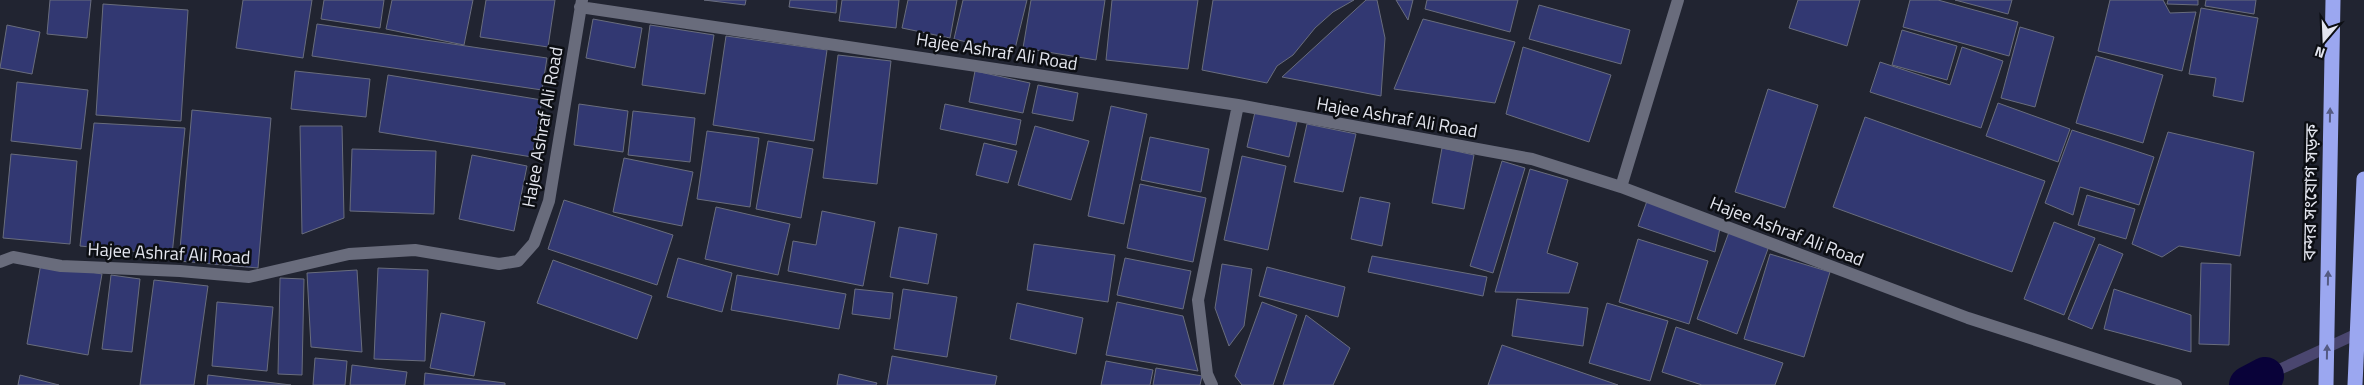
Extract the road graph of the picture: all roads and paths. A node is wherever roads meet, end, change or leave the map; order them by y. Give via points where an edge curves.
1 (1678, 0) edge
2 (2333, 0) edge
3 (581, 3) edge
4 (1238, 105) junction
5 (2364, 180) edge
6 (1621, 187) junction
7 (0, 262) edge
8 (2358, 357) edge
9 (2326, 381) edge
10 (1212, 385) edge
11 (2176, 385) edge
12 (2355, 385) edge

1 - 6 street
9 -> 2 highway, বন্দর সংযোগ সড়ক
3 - 4 street, Hajee Ashraf Ali Road
3 - 7 street, Hajee Ashraf Ali Road via 549,201 534,243 518,261 499,264 416,250 349,254 249,277 61,266 13,257
4 - 6 street, Hajee Ashraf Ali Road via 1532,159
4 - 10 street via 1198,300 1207,374
5 - 8 highway
6 - 11 street, Hajee Ashraf Ali Road via 1968,318
8 - 12 highway

